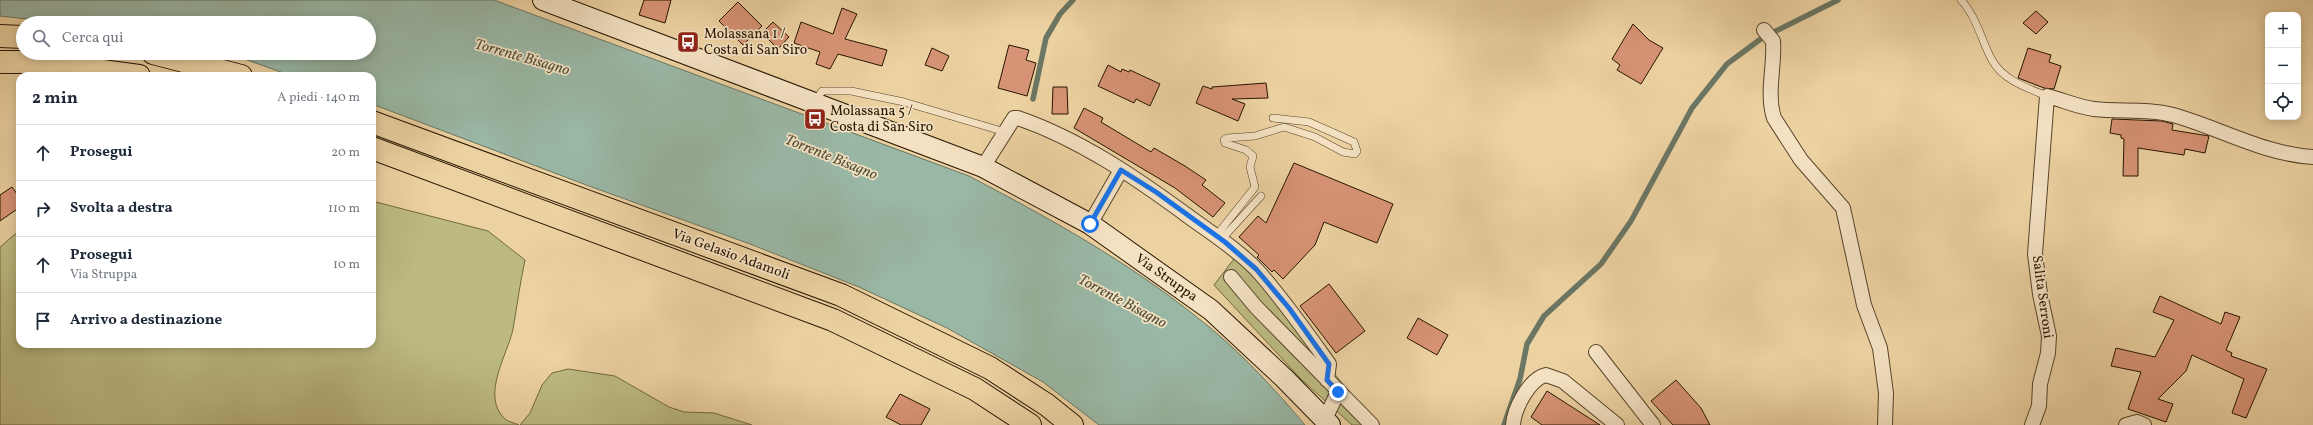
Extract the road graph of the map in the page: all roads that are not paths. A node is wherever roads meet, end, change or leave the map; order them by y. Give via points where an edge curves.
1 (543, 0) edge
2 (1961, 0) edge
3 (0, 36) edge
4 (1769, 36) dead end
5 (16, 37) edge
6 (180, 60) edge
7 (10, 62) edge
8 (0, 70) edge
9 (109, 72) edge
10 (226, 72) edge
11 (2047, 96) junction
12 (814, 104) junction
13 (1273, 118) dead end
14 (376, 123) edge
15 (1005, 132) junction
16 (376, 149) edge
17 (2313, 157) edge
18 (983, 167) junction
19 (1121, 170) junction
20 (1261, 196) dead end
21 (1090, 224) junction
22 (1219, 238) junction
23 (1256, 269) junction
24 (1231, 277) dead end
25 (1248, 298) junction
26 (1596, 352) dead end
27 (1327, 380) junction
28 (1338, 392) junction
29 (1010, 416) dead end
30 (1327, 422) edge
31 (1012, 425) edge
32 (1030, 425) edge
33 (1072, 425) edge
34 (1372, 425) edge
35 (1513, 425) edge
36 (1617, 425) edge
37 (1653, 425) edge
38 (1885, 425) edge
39 (2032, 425) edge
40 (2126, 425) edge
41 (2144, 425) edge

1 - 12 main road, Via Struppa
2 - 11 lane via 2000,71 2013,82
3 - 5 main road
4 - 38 street via 1772,111 1801,160 1843,208 1864,305 1880,348 1886,393
6 - 10 main road
7 - 8 lane
7 - 9 main road via 35,62
11 - 17 street via 2090,108 2173,115 2224,135 2274,150
11 - 39 street, Salita Serroni via 2035,254 2049,336 2048,353 2040,384 2039,406
12 - 15 lane via 822,91 851,91 904,102
12 - 18 main road, Via Struppa
13 - 22 lane via 1309,122 1354,142 1357,150 1355,154 1344,152 1309,135 1284,127 1255,136 1227,138 1225,143 1246,150 1253,156 1250,167 1254,187
14 - 33 main road, Via Gelasio Adamoli via 841,295 990,368 1047,405
15 - 18 street
15 - 19 street via 1014,118 1018,118 1059,135
16 - 32 main road, Via Gelasio Adamoli via 833,320 975,389
18 - 21 main road, Via Struppa
19 - 21 street
19 - 22 street
20 - 22 lane
21 - 30 main road, Via Struppa via 1211,310
22 - 23 street
23 - 25 street
23 - 27 street via 1289,308 1329,364
24 - 25 street
25 - 27 street
26 - 37 street
27 - 28 street
28 - 30 street, Via Struppa
28 - 34 street
29 - 31 lane
35 - 36 street via 1516,412 1530,387 1538,378 1546,375 1563,381
40 - 41 street via 2137,422

